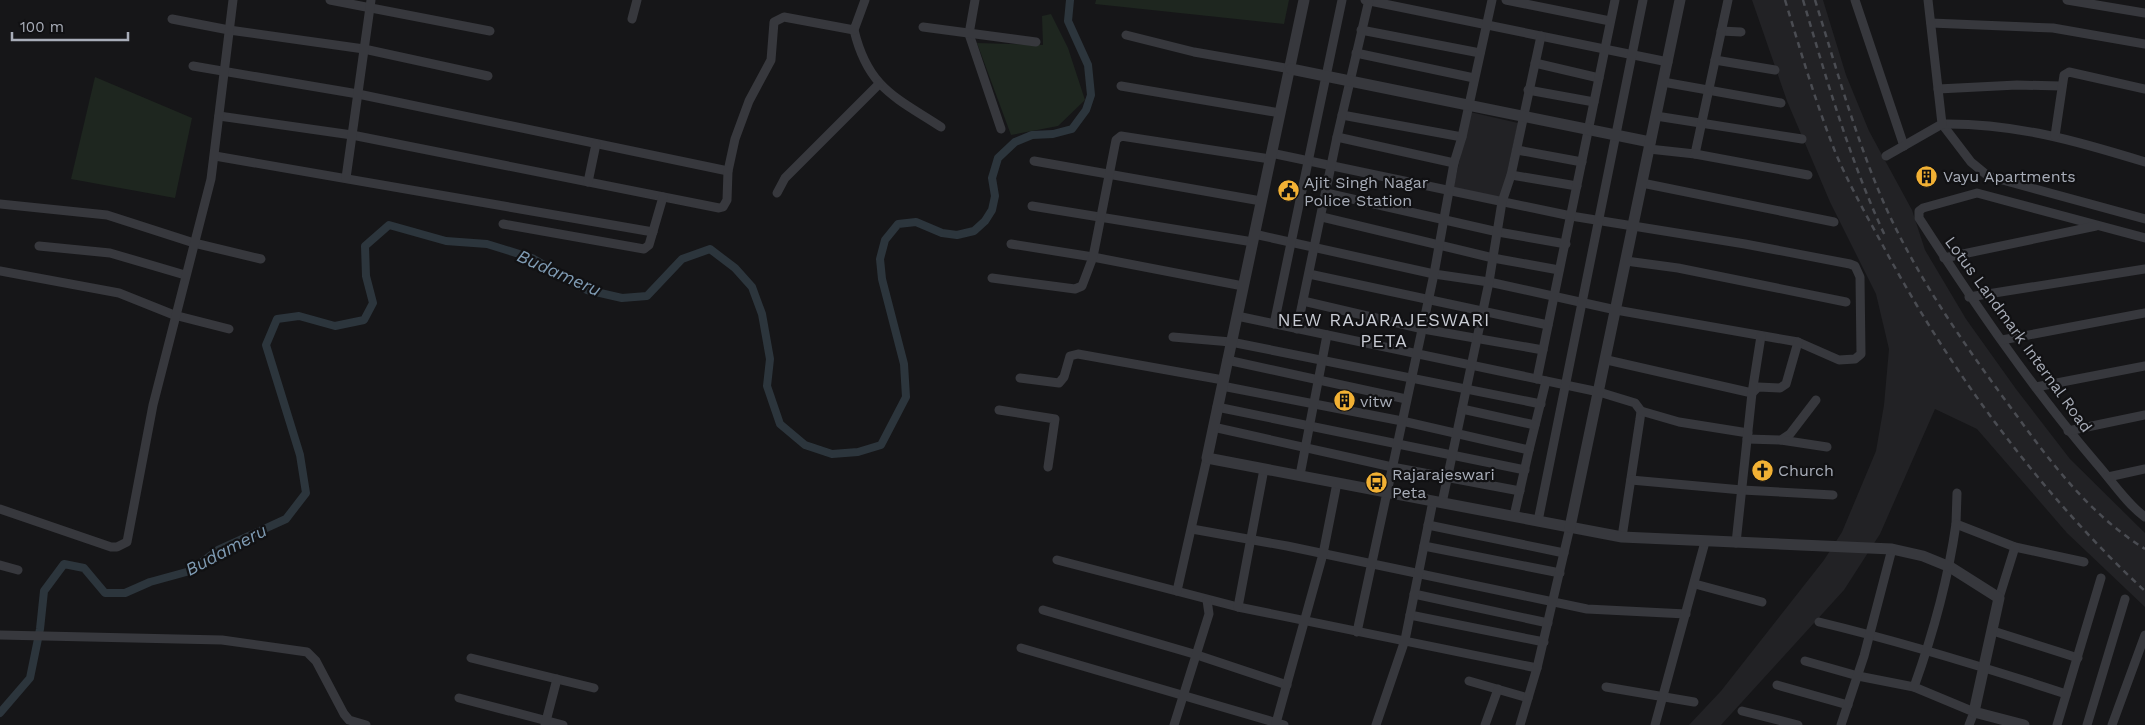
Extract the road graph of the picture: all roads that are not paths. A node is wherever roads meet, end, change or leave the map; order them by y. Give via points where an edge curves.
1 (234, 0) edge
2 (330, 0) edge
3 (862, 0) edge
4 (975, 0) edge
5 (1304, 0) edge
6 (1342, 0) edge
7 (1367, 0) edge
8 (1492, 0) edge
9 (1506, 0) edge
10 (1615, 0) edge
11 (1643, 0) edge
12 (1680, 0) edge
13 (1728, 0) edge
14 (1855, 0) edge
15 (1928, 0) edge
16 (2067, 0) edge
17 (634, 1) edge
18 (371, 3) edge
19 (2145, 13) edge
20 (172, 19) dead end
21 (632, 19) dead end
22 (1610, 21) junction
23 (1931, 23) junction
24 (1486, 25) junction
25 (923, 28) dead end
26 (230, 30) junction
27 (854, 30) junction
28 (1361, 30) junction
29 (490, 31) dead end
30 (1721, 31) junction
31 (1741, 32) dead end
32 (969, 34) junction
33 (1126, 35) dead end
34 (1541, 36) junction
35 (1036, 42) dead end
36 (2145, 44) edge
37 (364, 49) junction
38 (1605, 49) junction
39 (1356, 53) junction
40 (1480, 53) junction
41 (1632, 56) junction
42 (1715, 60) junction
43 (1668, 62) junction
44 (1535, 63) junction
45 (193, 66) dead end
46 (1291, 69) junction
47 (1775, 70) dead end
48 (224, 73) junction
49 (488, 76) dead end
50 (1325, 76) junction
51 (1474, 78) junction
52 (1599, 78) junction
53 (1349, 81) junction
54 (1663, 82) junction
55 (879, 84) junction
56 (1121, 86) dead end
57 (2061, 86) junction
58 (1938, 89) junction
59 (2145, 89) edge
60 (1528, 90) junction
61 (1708, 90) junction
62 (358, 94) junction
63 (1594, 102) junction
64 (1781, 103) dead end
65 (1469, 105) junction
66 (1280, 113) junction
67 (1342, 115) junction
68 (219, 116) junction
69 (1524, 116) junction
70 (1656, 116) junction
71 (1702, 122) junction
72 (1942, 124) junction
73 (941, 128) dead end
74 (1001, 129) dead end
75 (1588, 129) junction
76 (352, 135) junction
77 (1616, 135) junction
78 (2055, 136) junction
79 (1337, 137) junction
80 (1462, 137) junction
81 (1802, 139) dead end
82 (596, 144) junction
83 (1650, 146) junction
84 (1904, 146) junction
85 (1517, 150) junction
86 (1695, 154) junction
87 (215, 156) junction
88 (1271, 156) junction
89 (1886, 156) dead end
90 (1306, 160) junction
91 (1034, 161) dead end
92 (1582, 162) junction
93 (2145, 162) edge
94 (1454, 163) junction
95 (1332, 166) junction
96 (728, 171) junction
97 (1109, 175) junction
98 (1808, 175) dead end
99 (1511, 176) junction
100 (346, 178) junction
101 (588, 182) junction
102 (1642, 183) junction
103 (1577, 186) junction
104 (1448, 192) junction
105 (777, 193) dead end
106 (1326, 194) junction
107 (663, 197) junction
108 (1261, 201) junction
109 (1502, 202) junction
110 (0, 204) edge
111 (1032, 206) dead end
112 (1322, 216) junction
113 (1571, 216) junction
114 (1101, 217) junction
115 (1443, 218) junction
116 (2145, 220) edge
117 (1598, 221) junction
118 (1834, 222) dead end
119 (503, 224) dead end
120 (2099, 225) junction
121 (1632, 227) junction
122 (653, 232) junction
123 (1498, 232) junction
124 (1253, 238) junction
125 (2145, 238) edge
126 (194, 243) junction
127 (1290, 243) junction
128 (1010, 244) dead end
129 (1439, 244) junction
130 (1566, 244) junction
131 (39, 246) dead end
132 (1315, 249) junction
133 (1093, 257) junction
134 (1493, 258) junction
135 (1944, 258) junction
136 (261, 259) dead end
137 (1626, 261) junction
138 (2145, 269) edge
139 (1559, 270) junction
140 (0, 271) edge
141 (1309, 274) junction
142 (1434, 274) junction
143 (185, 275) junction
144 (992, 278) dead end
145 (1488, 282) junction
146 (1243, 286) junction
147 (1970, 296) junction
148 (1555, 297) junction
149 (1427, 300) junction
150 (1303, 301) junction
151 (1582, 302) junction
152 (1846, 302) dead end
153 (1616, 310) junction
154 (1482, 312) junction
155 (2145, 313) edge
156 (174, 315) junction
157 (1237, 316) junction
158 (1274, 324) junction
159 (1548, 325) junction
160 (1423, 328) junction
161 (229, 329) dead end
162 (1296, 329) junction
163 (1327, 335) junction
164 (1761, 336) junction
165 (1173, 337) dead end
166 (1477, 338) junction
167 (2002, 340) junction
168 (1231, 342) junction
169 (1798, 342) junction
170 (1543, 350) junction
171 (1417, 354) junction
172 (1228, 360) junction
173 (1322, 360) junction
174 (1607, 360) junction
175 (1471, 365) junction
176 (2145, 366) edge
177 (1020, 378) dead end
178 (1410, 379) junction
179 (1537, 379) junction
180 (1318, 380) junction
181 (1546, 381) junction
182 (1223, 383) junction
183 (1565, 385) junction
184 (2036, 387) junction
185 (1466, 388) junction
186 (1598, 392) junction
187 (1752, 393) junction
188 (1406, 399) junction
189 (1816, 400) dead end
190 (1314, 403) junction
191 (1541, 404) junction
192 (1217, 407) junction
193 (1462, 409) junction
194 (999, 410) dead end
195 (1641, 411) junction
196 (2145, 415) edge
197 (1402, 420) junction
198 (1310, 425) junction
199 (1535, 425) junction
200 (1213, 427) junction
201 (2068, 431) junction
202 (1457, 433) junction
203 (1748, 436) junction
204 (1781, 440) junction
205 (1397, 445) junction
206 (1305, 447) junction
207 (1827, 447) dead end
208 (1529, 450) junction
209 (1453, 456) junction
210 (1207, 458) junction
211 (1048, 467) dead end
212 (1392, 467) junction
213 (1264, 469) junction
214 (2145, 469) edge
215 (1524, 470) junction
216 (1300, 476) junction
217 (1447, 477) junction
218 (2108, 477) junction
219 (1631, 480) junction
220 (1337, 482) junction
221 (1742, 490) junction
222 (1520, 491) junction
223 (1386, 492) junction
224 (1957, 493) dead end
225 (1832, 495) dead end
226 (1437, 502) junction
227 (0, 509) edge
228 (1514, 516) junction
229 (2145, 517) edge
230 (1538, 521) junction
231 (1956, 524) junction
232 (1428, 525) junction
233 (1570, 527) junction
234 (1192, 529) junction
235 (1622, 537) junction
236 (1251, 540) junction
237 (1706, 542) junction
238 (1736, 543) junction
239 (1424, 546) junction
240 (2015, 546) junction
241 (1892, 549) junction
242 (1564, 553) junction
243 (1323, 554) junction
244 (1057, 560) dead end
245 (2084, 562) dead end
246 (1371, 564) junction
247 (0, 565) edge
248 (1950, 567) junction
249 (18, 570) dead end
250 (1560, 573) junction
251 (1418, 574) junction
252 (2101, 578) dead end
253 (1695, 584) junction
254 (1177, 590) junction
255 (1414, 594) junction
256 (1999, 598) junction
257 (2124, 599) dead end
258 (1207, 600) junction
259 (1553, 601) junction
260 (1762, 602) dead end
261 (1238, 607) junction
262 (1043, 610) dead end
263 (1686, 614) junction
264 (1410, 615) junction
265 (1306, 620) junction
266 (1819, 622) dead end
267 (1548, 623) junction
268 (1993, 631) junction
269 (1357, 632) junction
270 (1870, 634) junction
271 (5, 635) edge
272 (2145, 635) edge
273 (1405, 640) junction
274 (1544, 642) junction
275 (1021, 648) dead end
276 (1926, 651) junction
277 (1194, 654) junction
278 (471, 658) dead end
279 (2078, 658) junction
280 (1804, 661) dead end
281 (1984, 667) junction
282 (1537, 668) junction
283 (1858, 676) junction
284 (557, 679) junction
285 (1469, 681) dead end
286 (1287, 685) junction
287 (1777, 685) dead end
288 (1914, 686) junction
289 (1606, 687) dead end
290 (594, 688) dead end
291 (1498, 689) junction
292 (2066, 694) junction
293 (1182, 695) junction
294 (1662, 696) junction
295 (459, 698) dead end
296 (1528, 698) junction
297 (1694, 702) dead end
298 (1848, 705) junction
299 (1742, 711) dead end
300 (1974, 712) junction
301 (545, 722) edge
302 (1280, 724) edge
303 (366, 725) edge
304 (563, 725) edge
305 (1174, 725) edge
306 (1376, 725) edge
307 (1484, 725) edge
308 (1520, 725) edge
309 (1656, 725) edge
310 (1798, 725) edge
311 (1841, 725) edge
312 (1969, 725) edge
313 (2024, 725) edge
314 (2058, 725) edge
315 (2087, 725) edge
316 (2112, 725) edge

1 - 26 street
2 - 18 street
3 - 27 street
4 - 32 street
5 - 46 street
6 - 50 street
7 - 24 street
7 - 28 street
8 - 24 street
9 - 22 street
10 - 22 street
11 - 41 street
12 - 43 street
13 - 30 street
14 - 84 street
15 - 23 street
16 - 19 street
17 - 21 street
18 - 29 street
18 - 37 street
20 - 26 street
22 - 38 street
23 - 36 street via 2053,28
23 - 58 street
24 - 34 street
24 - 40 street
25 - 32 street
26 - 37 street
26 - 48 street
27 - 55 street via 859,52
27 - 96 street via 784,16 774,22 771,60 749,101
28 - 39 street
28 - 40 street
30 - 31 street
30 - 42 street
32 - 35 street
32 - 74 street
33 - 46 street via 1194,52
34 - 38 street
34 - 44 street
37 - 49 street
37 - 62 street
38 - 41 street
38 - 52 street
39 - 51 street
39 - 53 street
40 - 51 street
41 - 43 street
41 - 77 street
42 - 47 street
42 - 61 street
43 - 54 street
44 - 52 street
44 - 60 street
45 - 48 street
46 - 50 street
46 - 66 street
48 - 62 street
48 - 68 street
50 - 53 street
50 - 90 street
51 - 65 street
52 - 63 street
53 - 65 street
53 - 67 street
54 - 61 street
54 - 70 street
55 - 73 street
55 - 105 street via 785,178
56 - 66 street
57 - 58 street
57 - 59 street via 2064,75 2069,72
57 - 78 street
58 - 72 street
60 - 63 street
60 - 69 street
61 - 64 street
61 - 71 street
62 - 76 street
62 - 82 street
63 - 75 street
65 - 69 street
65 - 80 street
66 - 88 street
67 - 79 street
67 - 80 street
68 - 76 street
68 - 87 street
69 - 75 street
69 - 85 street
70 - 71 street
70 - 83 street
71 - 81 street
71 - 86 street
72 - 78 street via 1997,125
72 - 84 street
72 - 116 street via 1971,162 1988,176
75 - 77 street
75 - 92 street
76 - 100 street
76 - 101 street
77 - 83 street
77 - 117 street
78 - 93 street
79 - 94 street
79 - 95 street
80 - 94 street
82 - 96 street
82 - 101 street
83 - 86 street
83 - 102 street
84 - 89 street
85 - 92 street
85 - 99 street
86 - 98 street
87 - 100 street
87 - 126 street via 209,193
88 - 90 street
88 - 97 street via 1121,136 1116,140
88 - 108 street
90 - 95 street
90 - 127 street
91 - 97 street
92 - 103 street
94 - 104 street
95 - 104 street
95 - 106 street
96 - 107 street via 727,200 723,207 714,209
97 - 108 street
97 - 114 street
99 - 103 street
99 - 109 street
100 - 122 street
101 - 107 street
102 - 118 street
102 - 121 street
103 - 113 street
104 - 109 street
104 - 115 street
106 - 112 street
106 - 115 street
107 - 122 street
108 - 124 street
109 - 113 street
109 - 123 street
110 - 126 street via 95,213
111 - 114 street
112 - 129 street
112 - 132 street
113 - 117 street
113 - 130 street
114 - 124 street
114 - 133 street
115 - 123 street
115 - 129 street
117 - 121 street
117 - 151 street
119 - 122 street via 641,249 649,245
120 - 125 street
120 - 135 street
120 - 135 street, Lotus Landmark Internal Road via 1977,193 1919,211 1919,218
121 - 137 street
121 - 169 street via 1745,244 1855,266 1861,291 1862,343 1859,357 1839,360
123 - 130 street
123 - 134 street
124 - 127 street
124 - 146 street
126 - 136 street
126 - 143 street
127 - 132 street
127 - 158 street
128 - 133 street
129 - 134 street
129 - 142 street
130 - 139 street
131 - 143 street via 110,253
132 - 141 street
132 - 142 street
133 - 144 street via 1086,281 1078,288
133 - 146 street
134 - 139 street
134 - 145 street
135 - 147 street, Lotus Landmark Internal Road
137 - 152 street via 1678,268
137 - 153 street
138 - 147 street
139 - 148 street
140 - 156 street via 118,293
141 - 149 street
141 - 150 street
142 - 145 street
142 - 149 street
143 - 156 street
145 - 148 street
145 - 154 street
146 - 157 street
147 - 167 street, Lotus Landmark Internal Road
148 - 151 street
148 - 159 street
149 - 154 street
149 - 160 street
150 - 160 street
150 - 162 street
151 - 153 street
151 - 183 street
153 - 164 street
153 - 174 street
154 - 159 street
154 - 166 street
155 - 167 street
156 - 161 street
156 - 227 street via 127,542 111,546
157 - 158 street
157 - 168 street
158 - 162 street
159 - 170 street
160 - 166 street
160 - 171 street
162 - 163 street
163 - 171 street
163 - 173 street
164 - 169 street
164 - 187 street
165 - 168 street
166 - 170 street
166 - 175 street
167 - 184 street, Lotus Landmark Internal Road
168 - 172 street
168 - 173 street
169 - 187 street via 1786,384 1780,388 1758,388
170 - 179 street
171 - 175 street
171 - 178 street
172 - 180 street
172 - 182 street
173 - 178 street
173 - 180 street
174 - 186 street
174 - 187 street
175 - 179 street
175 - 185 street
176 - 184 street
177 - 182 street via 1059,383 1070,356 1078,354
178 - 185 street
178 - 188 street
179 - 181 street
180 - 188 street
180 - 190 street
181 - 183 street
181 - 191 street
182 - 190 street
182 - 192 street
183 - 186 street
183 - 230 street
184 - 201 street, Lotus Landmark Internal Road
185 - 191 street
185 - 193 street
186 - 195 street via 1634,403
186 - 233 street
187 - 203 street
188 - 197 street
189 - 204 street via 1790,434
190 - 197 street
190 - 198 street
191 - 199 street
192 - 198 street
192 - 200 street
193 - 199 street
193 - 202 street
194 - 211 street via 1055,418
195 - 203 street
195 - 219 street
196 - 201 street
197 - 202 street
197 - 205 street
198 - 205 street
198 - 206 street
199 - 208 street
200 - 206 street
200 - 210 street
201 - 218 street, Lotus Landmark Internal Road
202 - 208 street
202 - 209 street
203 - 204 street
203 - 221 street
204 - 207 street
205 - 209 street
205 - 212 street
206 - 212 street
206 - 216 street
208 - 215 street
209 - 215 street
209 - 217 street
210 - 213 street
210 - 234 street
212 - 217 street
212 - 223 street
213 - 216 street
213 - 236 street
214 - 218 street
215 - 222 street
216 - 220 street
217 - 222 street
217 - 226 street
218 - 229 street, Lotus Landmark Internal Road
219 - 221 street
219 - 235 street
220 - 223 street
220 - 243 street
221 - 225 street
221 - 238 street
222 - 228 street
223 - 226 street
223 - 246 street
224 - 231 street
226 - 228 street
226 - 232 street
228 - 230 street
230 - 233 street
231 - 240 street
231 - 248 street
232 - 239 street
232 - 242 street
233 - 235 street
233 - 242 street
234 - 236 street
234 - 254 street
235 - 237 street
236 - 243 street
236 - 261 street
237 - 238 street
237 - 253 street
238 - 241 street
239 - 250 street
239 - 251 street
240 - 245 street
240 - 256 street
241 - 248 street via 1924,556
241 - 270 street
242 - 250 street
243 - 246 street
243 - 265 street
244 - 254 street
246 - 251 street
246 - 269 street
247 - 249 street
248 - 256 street
248 - 276 street
250 - 259 street
251 - 255 street
251 - 259 street
252 - 279 street
253 - 260 street
253 - 263 street
254 - 258 street
255 - 264 street
255 - 267 street
256 - 268 street
257 - 315 street
258 - 261 street
258 - 277 street via 1209,614
259 - 263 street via 1587,609
259 - 267 street
261 - 265 street
262 - 277 street
263 - 294 street
264 - 273 street
264 - 274 street
265 - 269 street
265 - 286 street
266 - 270 street
267 - 274 street
268 - 279 street
268 - 281 street
269 - 273 street
270 - 276 street
270 - 283 street
271 - 303 street via 222,640 307,652 316,661 344,714 350,720
272 - 316 street
273 - 282 street
273 - 306 street
274 - 282 street
275 - 293 street
276 - 281 street
276 - 288 street
277 - 286 street
277 - 293 street
278 - 284 street
279 - 292 street
280 - 283 street
281 - 292 street
281 - 300 street
282 - 296 street
283 - 288 street
283 - 298 street
284 - 290 street
284 - 301 street
285 - 291 street
286 - 302 street
287 - 298 street
288 - 300 street
289 - 294 street
291 - 296 street
291 - 307 street
292 - 314 street
293 - 302 street
293 - 305 street
294 - 297 street
294 - 309 street
295 - 301 street
296 - 308 street
298 - 311 street
299 - 310 street
300 - 312 street
300 - 313 street
301 - 304 street

